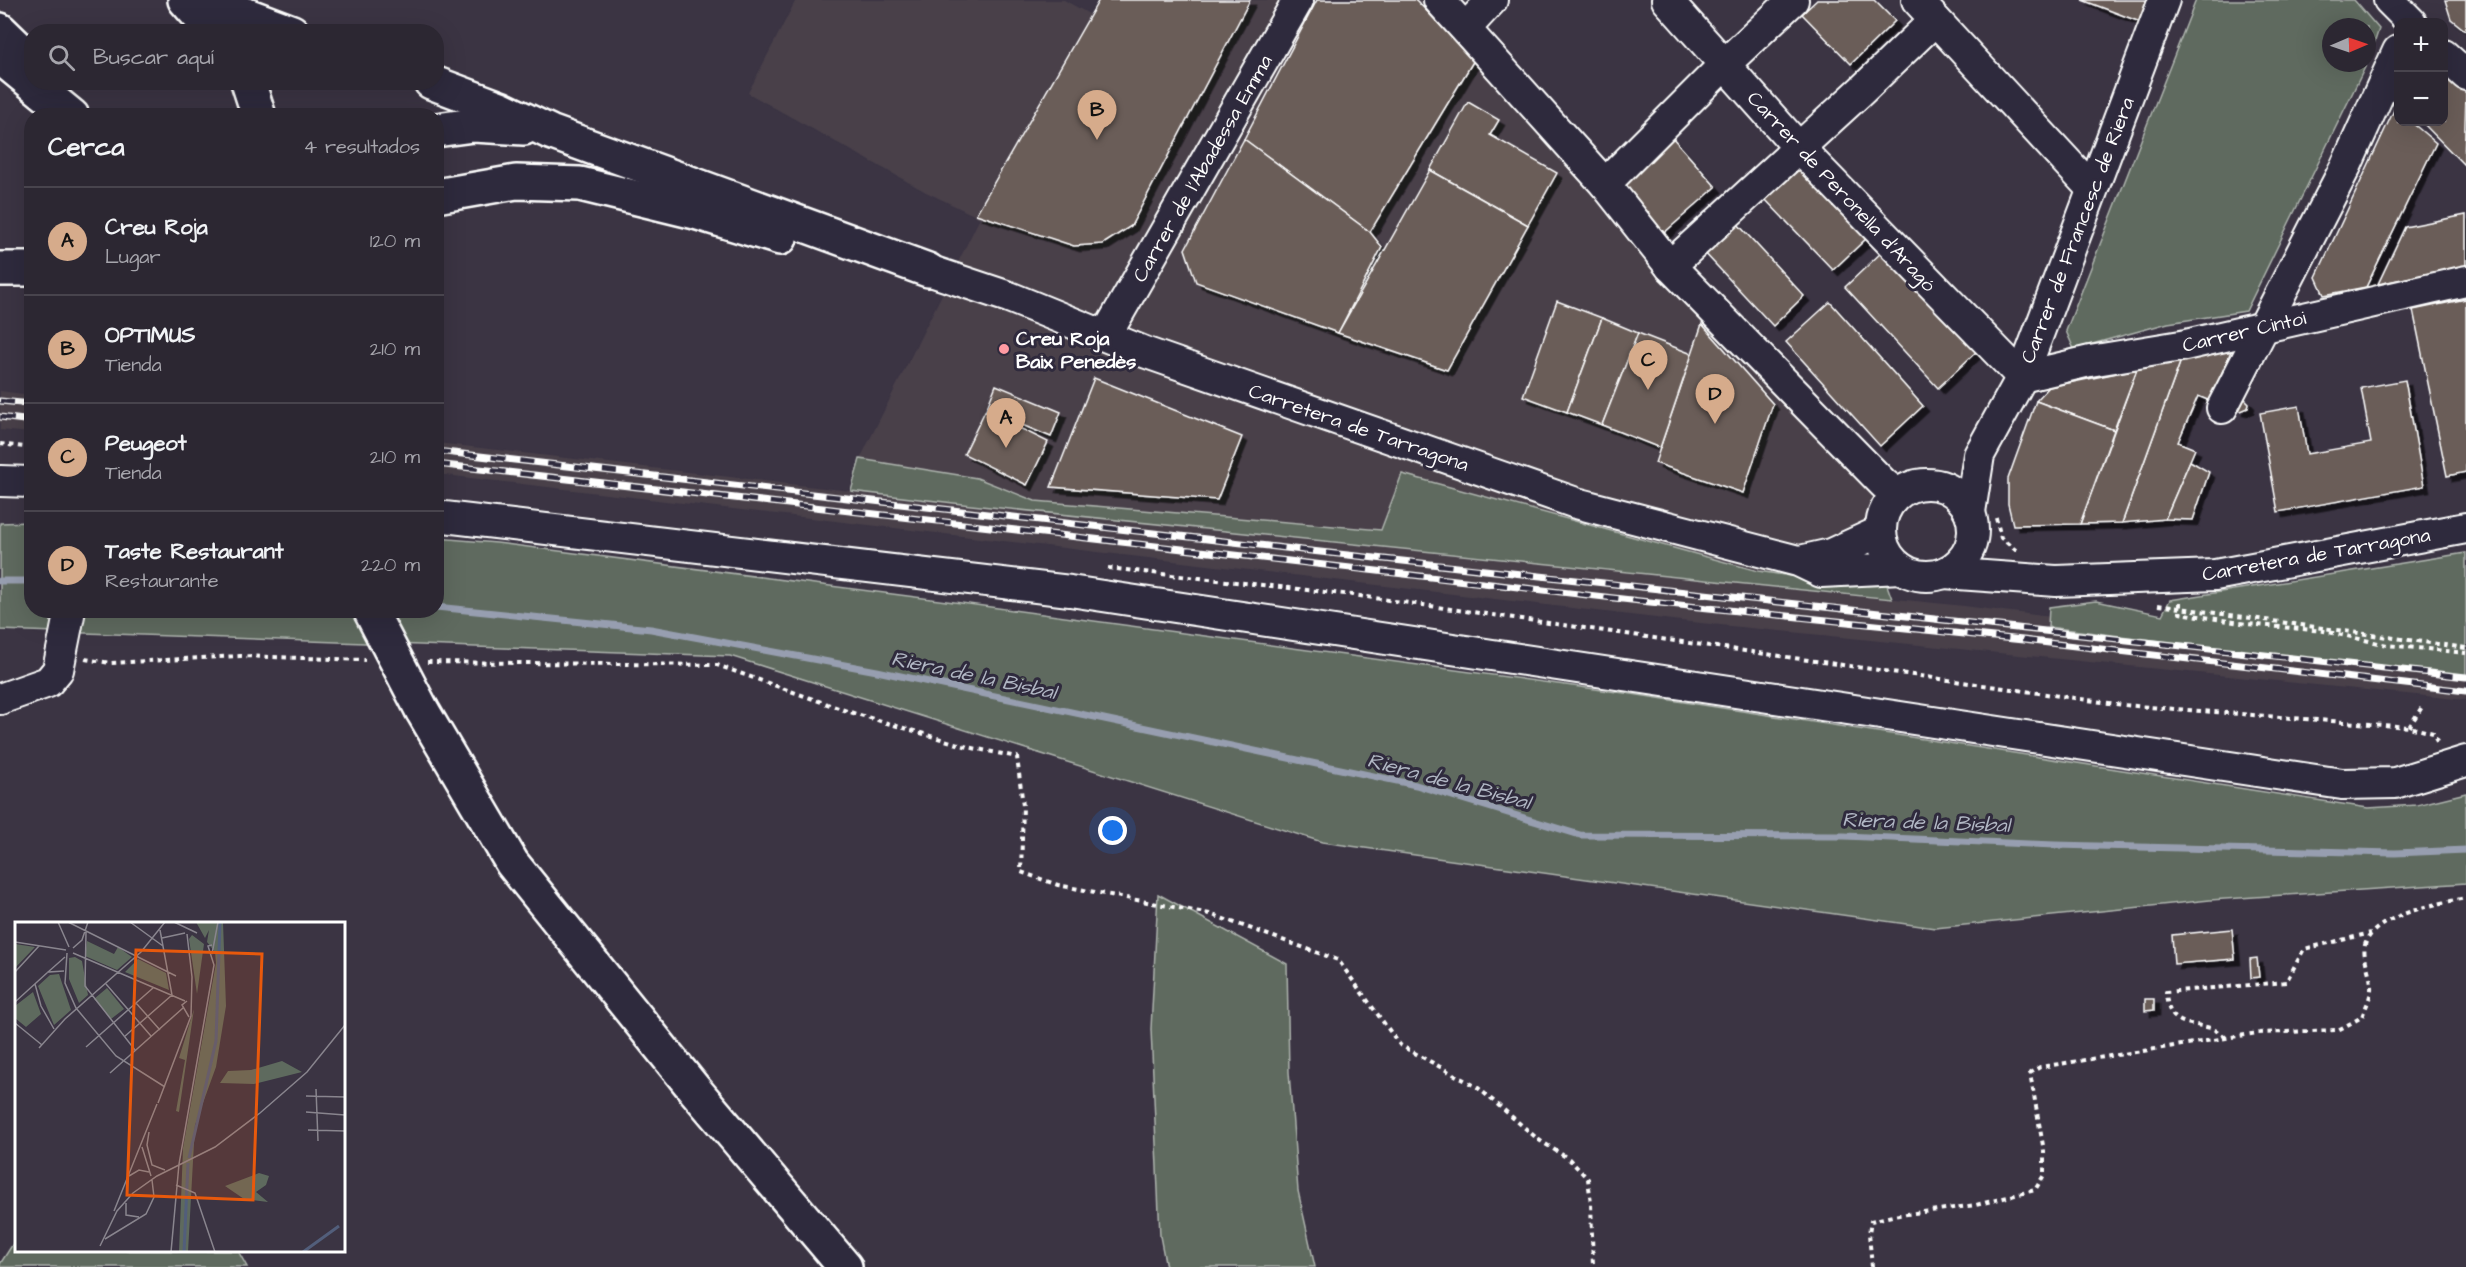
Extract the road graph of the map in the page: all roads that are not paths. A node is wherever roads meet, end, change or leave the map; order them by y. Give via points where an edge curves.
1 (185, 0) edge
2 (207, 0) edge
3 (1298, 0) edge
4 (1439, 0) edge
5 (1492, 0) edge
6 (1667, 0) edge
7 (1794, 0) edge
8 (2163, 0) edge
9 (2390, 0) edge
10 (2422, 0) edge
11 (1926, 10) edge
12 (2407, 18) edge
13 (2413, 18) edge
14 (206, 24) edge
15 (271, 24) edge
16 (1466, 28) junction
17 (0, 30) edge
18 (24, 53) edge
19 (0, 57) edge
20 (2448, 59) edge
21 (2394, 60) edge
22 (1725, 64) junction
23 (2466, 75) edge
24 (24, 77) edge
25 (444, 87) edge
26 (40, 90) edge
27 (57, 90) edge
28 (251, 90) edge
29 (62, 108) edge
30 (72, 108) edge
31 (257, 108) edge
32 (444, 129) edge
33 (550, 132) junction
34 (1799, 148) junction
35 (1605, 184) junction
36 (2092, 189) junction
37 (444, 195) edge
38 (1670, 266) junction
39 (0, 269) edge
40 (24, 269) edge
41 (928, 270) junction
42 (2466, 281) edge
43 (2263, 328) junction
44 (1106, 335) junction
45 (2022, 377) junction
46 (2222, 408) dead end
47 (1979, 455) junction
48 (0, 481) edge
49 (24, 482) edge
50 (1926, 483) junction
51 (1897, 494) junction
52 (444, 517) edge
53 (1979, 517) junction
54 (2466, 528) edge
55 (1881, 531) junction
56 (1798, 561) junction
57 (2022, 567) junction
58 (1901, 568) junction
59 (1944, 573) junction
60 (374, 618) edge
61 (65, 632) edge
62 (0, 699) edge
63 (2460, 766) edge
64 (845, 1267) edge

1 - 14 highway
2 - 15 highway
3 - 44 street, Carrer de l'Abadessa Emma
4 - 16 street
5 - 16 street
6 - 22 street, Carrer de Peronella d'Aragó
7 - 22 street
8 - 36 street, Carrer de Francesc de Riera
9 - 12 street
10 - 13 street
11 - 34 street
11 - 36 street
16 - 35 street
17 - 18 highway
19 - 24 highway
20 - 23 street
21 - 43 street via 2346,166
22 - 34 street, Carrer de Peronella d'Aragó
22 - 35 street
25 - 33 highway
26 - 29 highway
27 - 30 highway
28 - 31 highway
32 - 33 highway via 473,125
33 - 41 highway
34 - 38 street
34 - 45 street, Carrer de Peronella d'Aragó
35 - 38 street
36 - 45 street, Carrer de Francesc de Riera
37 - 41 highway via 516,182 580,184 695,212 824,252
38 - 51 street
39 - 40 highway
41 - 44 street, Carretera de Tarragona
42 - 43 street, Carrer Cintoi
43 - 45 street, Carrer Cintoi
43 - 46 street
44 - 56 street, Carretera de Tarragona via 1576,503
45 - 47 street, Carrer de Francesc de Riera
47 - 50 street
47 - 53 street, Carrer de Francesc de Riera
48 - 49 street
50 - 51 street
50 - 53 street via 1952,490
51 - 55 street via 1885,511
52 - 63 street via 1070,591 2343,784 2395,783
53 - 57 street
53 - 59 street via 1965,557
54 - 57 street, Carretera de Tarragona via 2215,575 2056,581
55 - 56 street, Carretera de Tarragona via 1831,554
55 - 58 street via 1887,552
56 - 58 street, Carretera de Tarragona via 1821,572
57 - 59 street, Carretera de Tarragona
58 - 59 street via 1929,576
60 - 64 highway, bridge via 422,711 512,863 695,1090
61 - 62 street via 58,670 48,682

